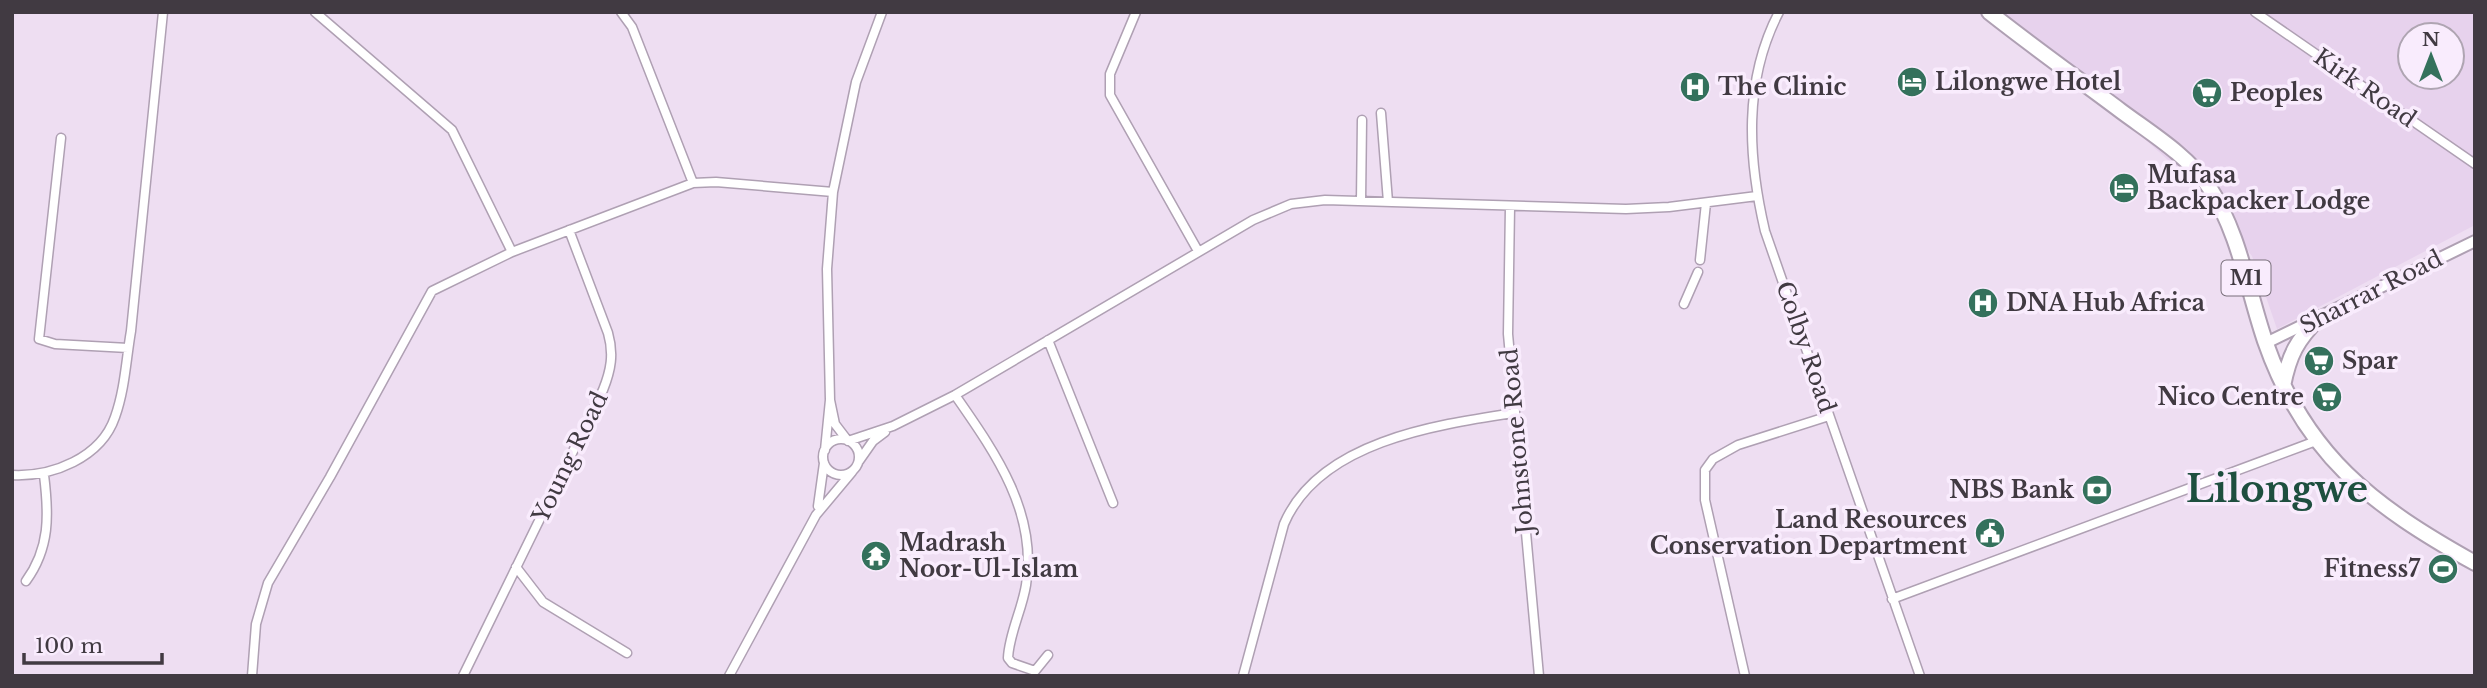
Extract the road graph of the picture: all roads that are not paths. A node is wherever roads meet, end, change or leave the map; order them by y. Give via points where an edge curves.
1 (163, 12) edge
2 (314, 12) edge
3 (621, 12) edge
4 (882, 12) edge
5 (1136, 12) edge
6 (1780, 12) edge
7 (1989, 12) edge
8 (2255, 12) edge
9 (2001, 18) edge
10 (1381, 113) dead end
11 (1362, 120) dead end
12 (61, 138) dead end
13 (2475, 164) edge
14 (693, 183) junction
15 (833, 192) junction
16 (1757, 196) junction
17 (1361, 201) junction
18 (1388, 202) junction
19 (1706, 203) junction
20 (1510, 207) junction
21 (569, 230) junction
22 (2475, 240) edge
23 (1198, 251) junction
24 (512, 252) junction
25 (1700, 260) dead end
26 (1698, 272) dead end
27 (1684, 304) dead end
28 (2319, 318) junction
29 (1048, 340) junction
30 (2266, 343) junction
31 (128, 348) junction
32 (2283, 386) junction
33 (955, 395) junction
34 (830, 400) junction
35 (1514, 413) junction
36 (1829, 415) junction
37 (893, 426) junction
38 (848, 441) junction
39 (2316, 441) junction
40 (825, 450) junction
41 (859, 461) junction
42 (824, 463) junction
43 (852, 472) junction
44 (12, 475) edge
45 (44, 475) junction
46 (1113, 503) dead end
47 (816, 515) junction
48 (2475, 563) edge
49 (516, 567) junction
50 (26, 581) dead end
51 (1892, 599) junction
52 (627, 653) dead end
53 (1048, 655) dead end
54 (252, 676) edge
55 (463, 676) edge
56 (729, 676) edge
57 (1243, 676) edge
58 (1539, 676) edge
59 (1745, 676) edge
60 (1920, 676) edge

1 - 31 street
2 - 24 street via 452,130
3 - 14 street via 632,27
4 - 15 street via 856,82
5 - 23 street via 1110,74 1110,94
6 - 16 street, Colby Road via 1768,36 1753,102 1751,142
7 - 9 highway, M1
8 - 13 street, Kirk Road
9 - 30 highway, M1 via 2198,172 2232,234
10 - 18 street
11 - 17 street
12 - 31 street via 39,339
14 - 15 street
14 - 21 street
15 - 34 street via 827,270
16 - 19 street
16 - 36 street, Colby Road
17 - 18 street
17 - 23 street via 1291,204
18 - 20 street
19 - 20 street via 1626,209
19 - 25 street
20 - 35 street, Johnstone Road via 1507,303
21 - 24 street
21 - 49 street, Young Road via 608,333 612,360 603,390
22 - 28 street, Sharrar Road
23 - 29 street
24 - 54 street via 448,282 423,302 268,583 256,624
26 - 27 street
28 - 30 street, Sharrar Road
28 - 32 highway via 2290,353
29 - 33 street
29 - 46 street
30 - 32 highway, M1
31 - 45 street via 120,403 109,431 82,457
32 - 39 highway, M1
33 - 37 street
33 - 53 street via 1007,474 1024,533 1026,584 1008,658 1035,670
34 - 38 street via 835,424
34 - 40 street
35 - 57 street via 1401,437 1347,457 1316,477 1300,493 1284,524
35 - 58 street, Johnstone Road
36 - 51 street, Colby Road
36 - 59 street via 1738,445 1713,459 1705,470 1705,500
37 - 38 street
37 - 41 street
38 - 40 street via 832,442
38 - 41 street via 857,449
39 - 48 highway, M1 via 2351,481 2381,505
39 - 51 street
40 - 42 street
41 - 43 street
42 - 43 street via 833,473
42 - 47 street
43 - 47 street
44 - 45 street
45 - 50 street via 46,542
47 - 56 street
49 - 52 street via 543,602
49 - 55 street, Young Road
51 - 60 street, Colby Road

